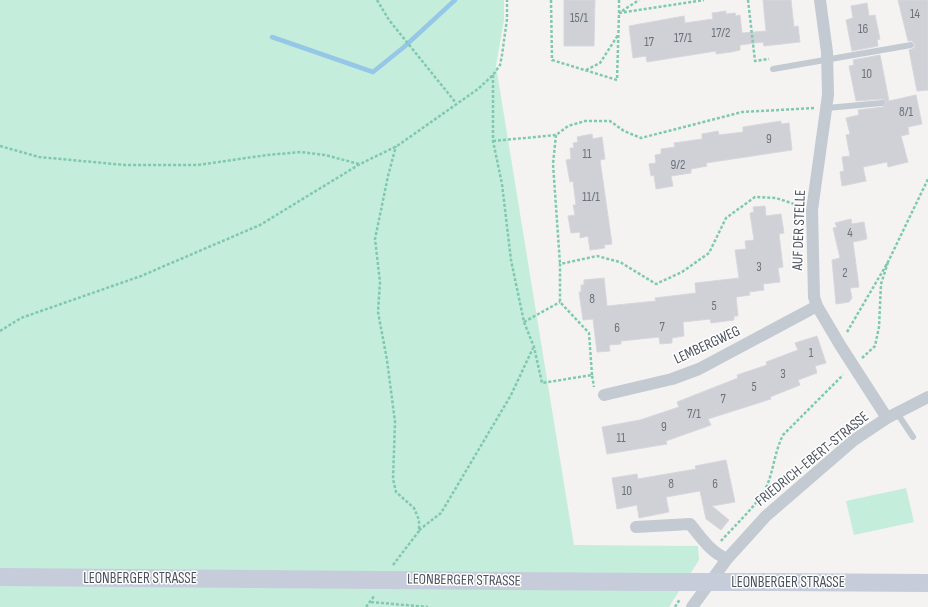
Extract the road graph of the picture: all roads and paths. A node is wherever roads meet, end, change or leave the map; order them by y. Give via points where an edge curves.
1 (376, 0) edge
2 (507, 0) edge
3 (552, 0) edge
4 (619, 0) edge
5 (639, 0) edge
6 (700, 0) edge
7 (704, 0) edge
8 (748, 0) edge
9 (820, 0) edge
10 (619, 13) junction
11 (619, 34) junction
12 (911, 45) dead end
13 (776, 58) dead end
14 (827, 59) junction
15 (773, 69) dead end
16 (586, 71) junction
17 (493, 75) junction
18 (456, 103) junction
19 (882, 103) dead end
20 (827, 108) junction
21 (556, 136) junction
22 (493, 141) junction
23 (0, 146) edge
24 (397, 146) junction
25 (360, 164) junction
26 (928, 179) edge
27 (812, 210) junction
28 (888, 262) junction
29 (560, 264) junction
30 (560, 302) junction
31 (816, 306) junction
32 (524, 322) junction
33 (0, 331) edge
34 (840, 344) junction
35 (534, 347) junction
36 (853, 365) junction
37 (592, 375) junction
38 (604, 395) joint
39 (928, 397) edge
40 (892, 416) junction
41 (913, 437) dead end
42 (636, 527) dead end
43 (419, 531) junction
44 (713, 551) junction
45 (727, 559) junction
46 (0, 577) edge
47 (384, 579) junction
48 (928, 582) edge
49 (683, 594) dead end
50 (366, 607) edge
51 (428, 607) edge
52 (675, 607) edge
53 (692, 607) edge

1 - 18 path
2 - 17 path via 507,19 500,66
3 - 16 path via 552,60
4 - 10 path
5 - 10 path
6 - 7 path
6 - 10 path
8 - 13 path via 755,61
9 - 14 street, AUF DER STELLE
10 - 11 path
11 - 16 path via 600,63
11 - 16 path via 617,80
12 - 14 lane
14 - 15 lane
14 - 20 street, AUF DER STELLE
17 - 18 path via 478,89
17 - 22 path
18 - 24 path
19 - 20 lane
20 - 21 path via 742,112 640,138 610,121 585,122 568,126
20 - 27 street, AUF DER STELLE
21 - 22 path
21 - 29 path via 553,164
22 - 32 path via 502,184 511,260
23 - 25 path via 39,157 124,165 198,165 301,152
24 - 25 path
24 - 43 path via 375,239 380,282 378,312 388,360 394,422 393,479 396,492 414,508 419,520
25 - 33 path via 260,225 141,276 21,318
26 - 28 path
27 - 29 path via 776,198 755,197 726,218 709,253 682,272 656,284 620,262 597,256
27 - 31 street, AUF DER STELLE
28 - 34 path
28 - 36 path via 881,284 876,346
29 - 30 path
30 - 32 path
30 - 37 path via 589,334
31 - 34 street, AUF DER STELLE
31 - 38 street, LEMBERGWEG via 699,369 672,379
32 - 35 path
34 - 36 street, AUF DER STELLE
35 - 37 path via 542,383
35 - 43 path via 507,402 441,513
36 - 40 street, AUF DER STELLE
36 - 44 path via 783,435 777,447 768,484
37 - 38 path via 595,395
39 - 40 street, FRIEDRICH-EBERT-STRASSE
40 - 41 lane
40 - 45 street, FRIEDRICH-EBERT-STRASSE via 854,440 831,459 766,516
42 - 44 street via 690,524
43 - 47 path
44 - 45 street
45 - 53 street, FRIEDRICH-EBERT-STRASSE
46 - 47 main road, LEONBERGER STRASSE
47 - 48 main road, LEONBERGER STRASSE, bridge
49 - 52 path
50 - 51 path via 371,602

